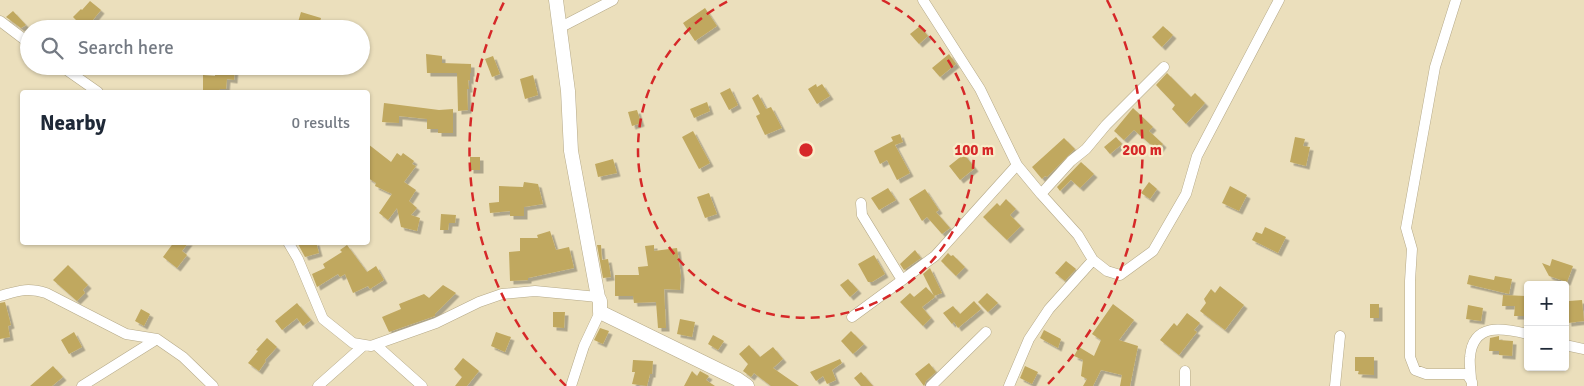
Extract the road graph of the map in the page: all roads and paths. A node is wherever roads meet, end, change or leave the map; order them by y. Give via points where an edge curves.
1 (556, 0) edge
2 (613, 0) edge
3 (923, 0) edge
4 (1279, 0) edge
5 (1456, 0) edge
6 (0, 21) edge
7 (561, 27) junction
8 (20, 36) edge
9 (1164, 67) dead end
10 (74, 75) edge
11 (95, 90) edge
12 (1017, 165) junction
13 (1041, 194) junction
14 (861, 202) dead end
15 (290, 245) edge
16 (1093, 260) junction
17 (902, 280) junction
18 (0, 296) edge
19 (598, 298) junction
20 (600, 312) junction
21 (852, 317) dead end
22 (986, 332) dead end
23 (1524, 333) edge
24 (1340, 336) dead end
25 (156, 339) junction
26 (376, 345) junction
27 (363, 346) junction
28 (1569, 346) edge
29 (1584, 349) edge
30 (1185, 371) dead end
31 (1471, 383) edge
32 (82, 386) edge
33 (212, 386) edge
34 (318, 386) edge
35 (422, 386) edge
36 (571, 386) edge
37 (747, 386) edge
38 (932, 386) edge
39 (1009, 386) edge
40 (1185, 386) edge
41 (1335, 386) edge

1 - 7 street
2 - 7 street
3 - 12 street via 980,89
4 - 16 street via 1197,156 1186,194 1153,251 1120,275 1106,271
5 - 31 street via 1434,67 1406,228 1412,249 1410,357 1415,370 1426,374 1467,374
6 - 8 street
7 - 19 street via 571,151
9 - 13 street
10 - 11 street
12 - 13 street
12 - 17 street via 935,256
13 - 16 street via 1078,235
14 - 17 street via 862,215
15 - 27 street via 323,319 353,343
16 - 39 street via 1039,324
17 - 21 street
18 - 25 street via 32,289 126,334
19 - 20 street
19 - 26 street via 535,291 502,294
20 - 36 street
20 - 37 street
22 - 38 street
23 - 31 street via 1499,328 1486,330 1474,342 1470,356
24 - 41 street
25 - 32 street
25 - 33 street via 183,357
26 - 27 street
26 - 35 street
27 - 34 street
28 - 29 street
30 - 40 street

